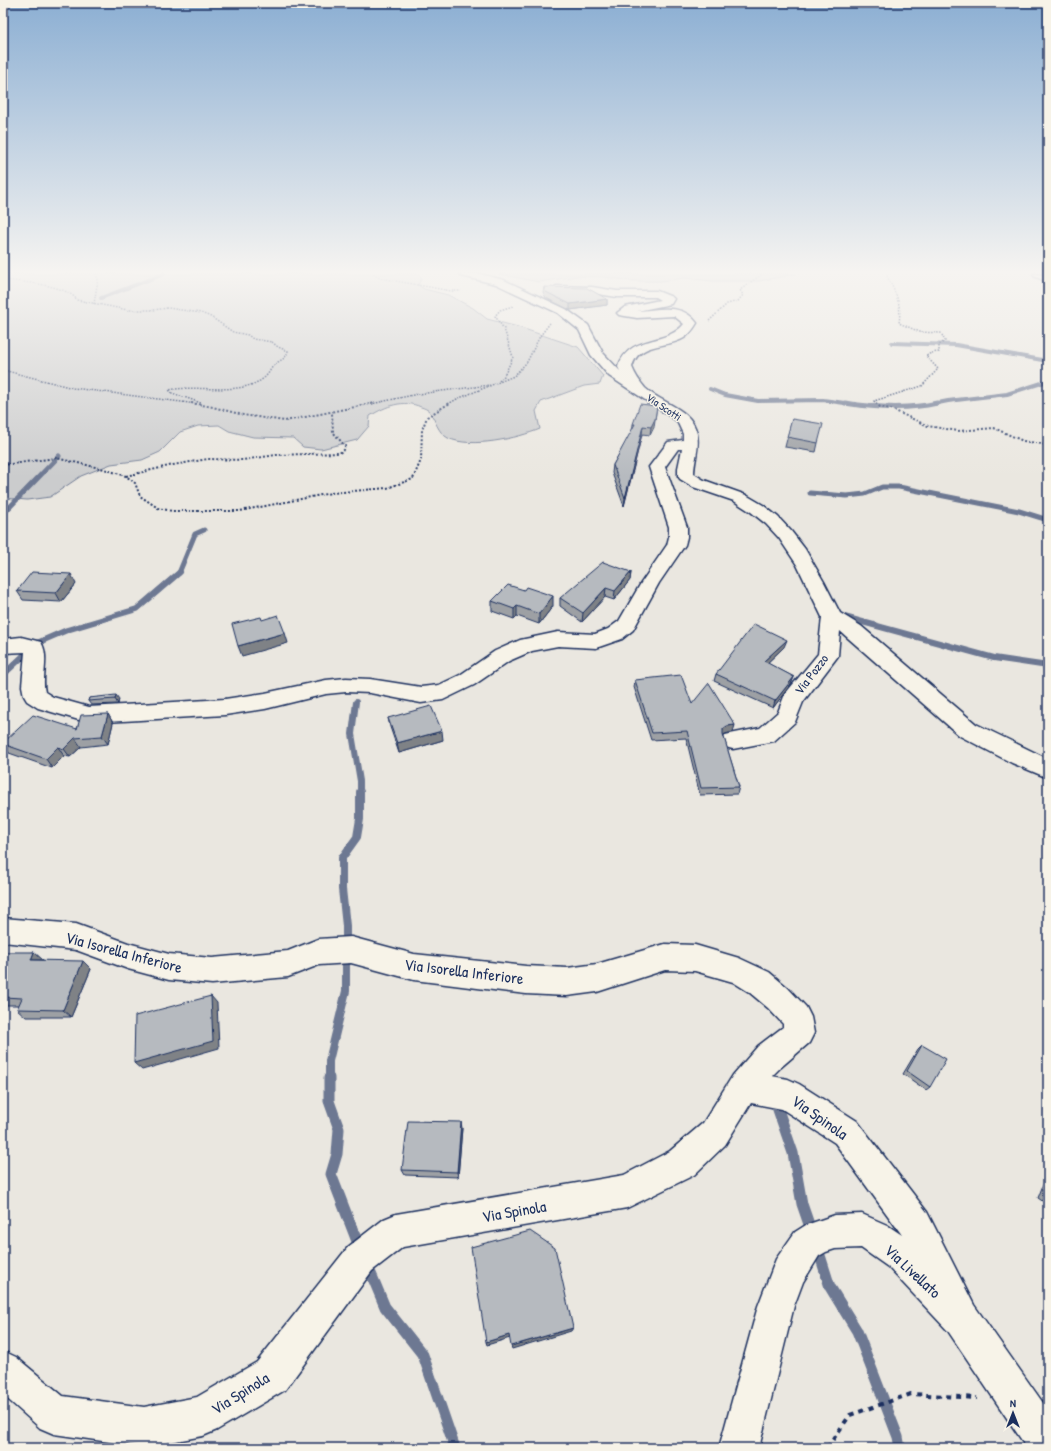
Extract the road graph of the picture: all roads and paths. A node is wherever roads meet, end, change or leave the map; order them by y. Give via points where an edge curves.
1 (269, 342) edge
2 (508, 342) edge
3 (537, 342) edge
4 (591, 342) edge
5 (659, 342) edge
6 (944, 342) edge
7 (3, 370) edge
8 (496, 383) junction
9 (644, 394) junction
10 (213, 407) junction
11 (332, 413) junction
12 (1048, 445) edge
13 (691, 447) junction
14 (3, 465) edge
15 (126, 476) junction
16 (832, 617) junction
17 (3, 646) edge
18 (733, 741) dead end
19 (1048, 769) edge
20 (3, 930) edge
21 (744, 1086) junction
22 (962, 1318) junction
23 (3, 1370) edge
24 (1019, 1402) junction
25 (1048, 1444) edge
26 (739, 1448) edge
27 (828, 1448) edge

1 - 10 path via 288,351 286,357 273,366 267,376 259,382 228,389 196,386 169,390 172,394
2 - 8 path via 513,357
3 - 8 path via 527,362 514,376
4 - 9 street, Via Scotti via 608,368
5 - 9 street via 634,352 625,367
6 - 12 path via 939,345 939,352 926,356 938,369 922,386 874,401 880,407 891,409 928,426 958,431 994,428 1023,442
7 - 10 path via 73,388
8 - 11 path via 418,394
8 - 15 path via 457,399 427,417 422,430 421,460 413,479 387,488 331,493 240,511 172,511 158,508 140,496 135,483
9 - 13 street, Via Scotti via 682,418 690,432
10 - 11 path via 243,415 285,421
11 - 15 path via 333,432 345,446 339,453 276,455 243,460 208,459
13 - 16 street, Via Scotti via 685,467 686,476 696,483 739,498 774,522 788,536 811,572
13 - 17 street via 683,444 673,445 657,467 678,527 678,537 676,545 626,625 615,634 596,641 558,639 527,646 502,656 467,680 443,692 421,695 370,686 346,685 225,707 89,715 46,703 35,696 34,648 21,644
14 - 15 path via 56,458
16 - 18 street, Via Pozzo via 828,656 793,699 787,716 766,735
16 - 19 street via 854,631 968,730 1020,758
20 - 21 street, Via Isorella Inferiore via 76,937 168,967 212,971 288,964 318,952 351,950 414,967 526,980 567,982 597,978 665,957 695,958 739,971 759,982 796,1017 799,1033 770,1057
21 - 22 street, Via Spinola via 788,1095 846,1132 915,1224
21 - 23 street, Via Spinola via 714,1134 682,1163 627,1191 396,1231 360,1259 271,1376 203,1416 144,1427 54,1414
22 - 24 street, Via Livellato
22 - 26 street, Via Livellato via 900,1255 874,1237 862,1231 842,1231 818,1237 807,1244 789,1272 776,1306
24 - 25 street, Via Livellato
24 - 27 path via 912,1394 850,1415

